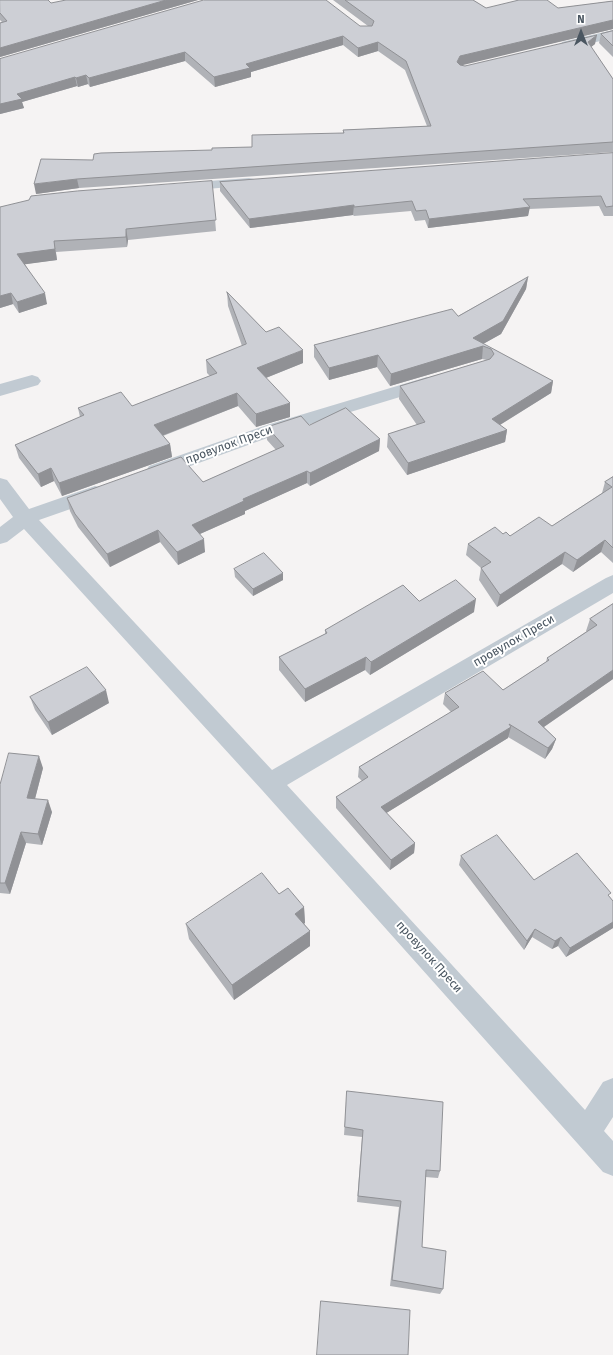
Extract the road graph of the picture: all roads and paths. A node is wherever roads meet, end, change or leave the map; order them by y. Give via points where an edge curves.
1 (613, 34) edge
2 (553, 49) edge
3 (260, 181) edge
4 (166, 188) edge
5 (445, 378) edge
6 (32, 381) dead end
7 (0, 390) edge
8 (138, 477) edge
9 (0, 486) edge
10 (108, 488) edge
11 (25, 518) junction
12 (0, 537) edge
13 (613, 583) edge
14 (270, 783) junction
15 (613, 1092) edge
16 (587, 1132) junction
17 (613, 1162) edge

1 - 2 street
3 - 4 street
5 - 8 street, провулок Преси via 274,429
6 - 7 street
9 - 11 street, провулок Преси
10 - 11 street
11 - 12 street
11 - 14 street, провулок Преси
13 - 14 street, провулок Преси
14 - 16 street, провулок Преси
15 - 16 street
16 - 17 street, провулок Преси

